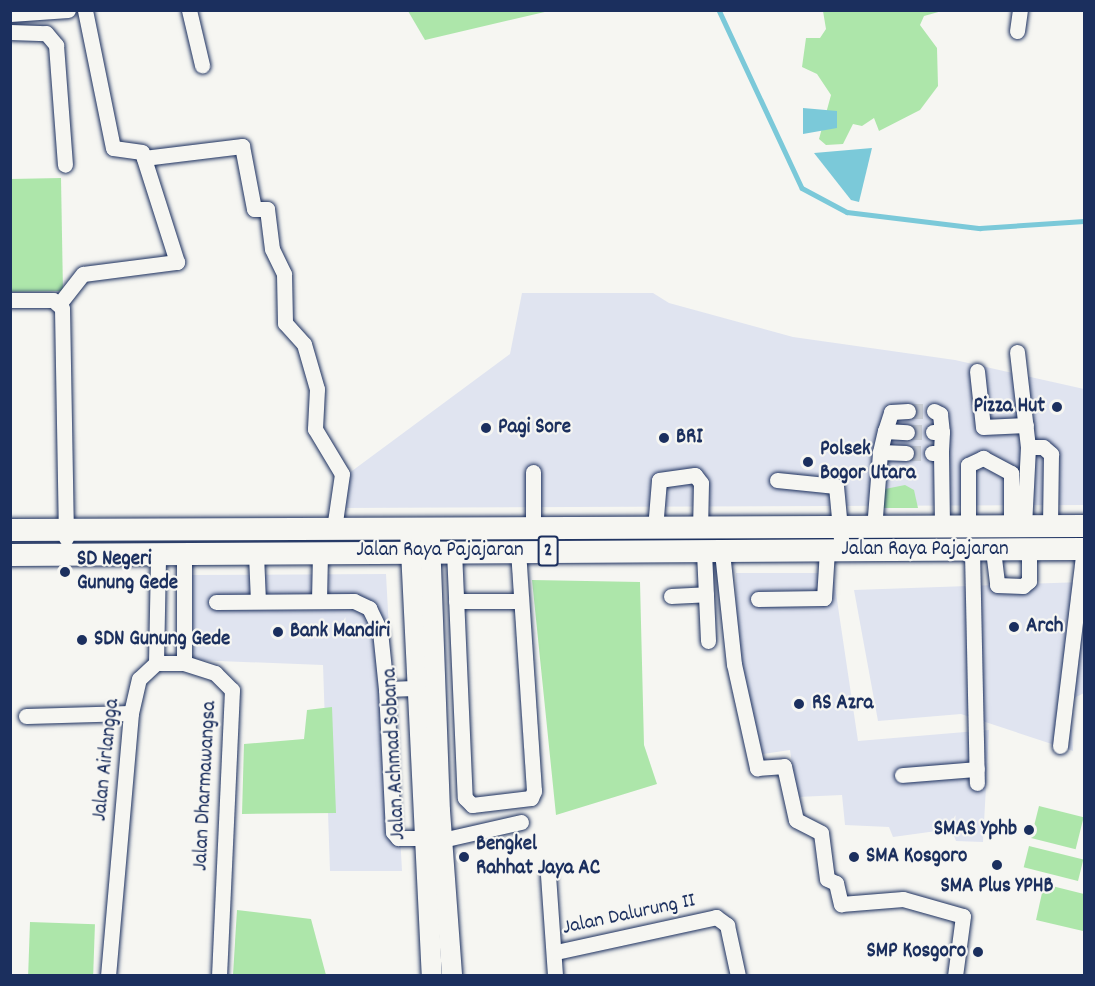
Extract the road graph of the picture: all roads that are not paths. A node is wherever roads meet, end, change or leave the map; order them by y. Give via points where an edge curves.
1 (68, 10) edge
2 (85, 10) edge
3 (189, 10) edge
4 (1020, 10) edge
5 (35, 12) edge
6 (10, 14) edge
7 (10, 32) edge
8 (1017, 32) dead end
9 (202, 65) dead end
10 (144, 158) junction
11 (64, 165) dead end
12 (10, 300) edge
13 (60, 303) junction
14 (1017, 352) dead end
15 (977, 371) dead end
16 (908, 411) tunnel mouth
17 (934, 411) dead end
18 (1026, 425) junction
19 (885, 431) junction
20 (907, 432) tunnel mouth
21 (1028, 447) junction
22 (880, 452) junction
23 (906, 453) tunnel mouth
24 (533, 472) dead end
25 (777, 480) dead end
26 (1018, 525) junction
27 (1084, 525) edge
28 (968, 526) junction
29 (1050, 526) junction
30 (942, 527) junction
31 (334, 529) junction
32 (655, 529) junction
33 (700, 529) junction
34 (874, 529) junction
35 (10, 530) edge
36 (533, 530) junction
37 (66, 531) junction
38 (420, 541) junction
39 (836, 544) junction
40 (1084, 549) edge
41 (518, 550) junction
42 (983, 550) junction
43 (1029, 550) junction
44 (454, 551) junction
45 (713, 552) junction
46 (320, 553) junction
47 (256, 554) junction
48 (10, 555) edge
49 (184, 555) junction
50 (66, 556) junction
51 (158, 556) junction
52 (706, 594) junction
53 (671, 596) dead end
54 (758, 599) dead end
55 (258, 601) junction
56 (319, 601) junction
57 (456, 601) junction
58 (520, 601) junction
59 (216, 602) dead end
60 (184, 603) junction
61 (158, 607) junction
62 (708, 641) dead end
63 (156, 663) junction
64 (184, 663) junction
65 (415, 688) junction
66 (386, 689) junction
67 (131, 713) junction
68 (26, 716) dead end
69 (1060, 746) dead end
70 (902, 775) dead end
71 (430, 812) junction
72 (521, 822) dead end
73 (432, 839) junction
74 (548, 875) dead end
75 (556, 952) junction
76 (108, 975) edge
77 (219, 975) edge
78 (432, 975) edge
79 (452, 975) edge
80 (555, 975) edge
81 (738, 975) edge
82 (955, 975) edge

1 - 5 street
2 - 10 street via 113,148 138,148
3 - 9 street
4 - 8 street
5 - 6 street
7 - 11 street via 46,33 56,45
10 - 13 street via 177,262 83,274
10 - 31 street via 242,146 254,209 267,209 272,249 284,274 285,323 304,344 317,389 315,429 342,474
12 - 13 street
13 - 37 street
14 - 18 street
15 - 18 street via 983,427
16 - 19 street via 891,412
17 - 30 street via 940,414 937,453
18 - 21 street
19 - 20 street
19 - 22 street
21 - 26 street
21 - 29 street via 1043,447 1051,454
22 - 23 street
22 - 34 street
24 - 36 street
25 - 39 street via 836,486
26 - 28 highway, Jalan Raya Pajajaran / 2
26 - 28 street via 1011,473 983,458 968,465
26 - 29 highway, Jalan Raya Pajajaran / 2
27 - 29 highway, Jalan Raya Pajajaran / 2
28 - 30 highway, Jalan Raya Pajajaran / 2
30 - 34 highway, Jalan Raya Pajajaran / 2
31 - 37 highway, Jalan Raya Pajajaran / 2
31 - 38 highway, Jalan Raya Pajajaran / 2
32 - 33 highway, Jalan Raya Pajajaran / 2
32 - 33 street via 659,480 695,475 701,483
32 - 36 highway, Jalan Raya Pajajaran / 2
33 - 39 highway, Jalan Raya Pajajaran / 2
34 - 39 highway, Jalan Raya Pajajaran / 2
35 - 37 highway, Jalan Raya Pajajaran / 2
36 - 38 highway, Jalan Raya Pajajaran / 2
37 - 50 street
38 - 44 highway, Jalan Raya Pajajaran / 2
38 - 46 highway, Jalan Raya Pajajaran / 2
38 - 65 main road, Jalan Achmad Sobana
38 - 71 main road, Jalan Achmad Sobana
39 - 42 highway, Jalan Raya Pajajaran / 2
39 - 45 highway, Jalan Raya Pajajaran / 2
39 - 54 street via 824,598
40 - 43 highway, Jalan Raya Pajajaran / 2
40 - 69 street
41 - 44 highway, Jalan Raya Pajajaran / 2
41 - 45 highway, Jalan Raya Pajajaran / 2
41 - 58 street
42 - 43 highway, Jalan Raya Pajajaran / 2
42 - 43 street via 997,585 1023,586 1029,581
42 - 70 street via 977,776
44 - 57 street
45 - 52 street
45 - 82 street via 757,768 784,766 796,820 821,833 828,881 836,883 840,904 903,899 963,916
46 - 47 highway, Jalan Raya Pajajaran / 2
46 - 56 street
47 - 49 highway, Jalan Raya Pajajaran / 2
47 - 55 street
48 - 50 highway, Jalan Raya Pajajaran / 2
49 - 51 highway, Jalan Raya Pajajaran / 2
49 - 60 street
50 - 51 highway, Jalan Raya Pajajaran / 2
51 - 61 street
52 - 53 street
52 - 62 street
55 - 56 street
55 - 59 street
56 - 66 street via 354,601 369,608 380,631
57 - 58 street
57 - 58 street via 465,798 472,805 531,798 534,791
60 - 61 street
60 - 64 street
61 - 63 street
63 - 64 street, Jalan Dharmawangsa
63 - 67 street, Jalan Airlangga via 139,679
64 - 77 street, Jalan Dharmawangsa via 215,673 232,690
65 - 66 street
65 - 71 main road, Jalan Achmad Sobana
66 - 73 street via 393,832 398,838
67 - 68 street
67 - 76 street, Jalan Airlangga
71 - 73 main road, Jalan Achmad Sobana
72 - 73 street
73 - 78 main road, Jalan Achmad Sobana
73 - 79 main road, Jalan Achmad Sobana
74 - 75 street
75 - 80 street
75 - 81 street, Jalan Dalurung II via 716,917 727,925

